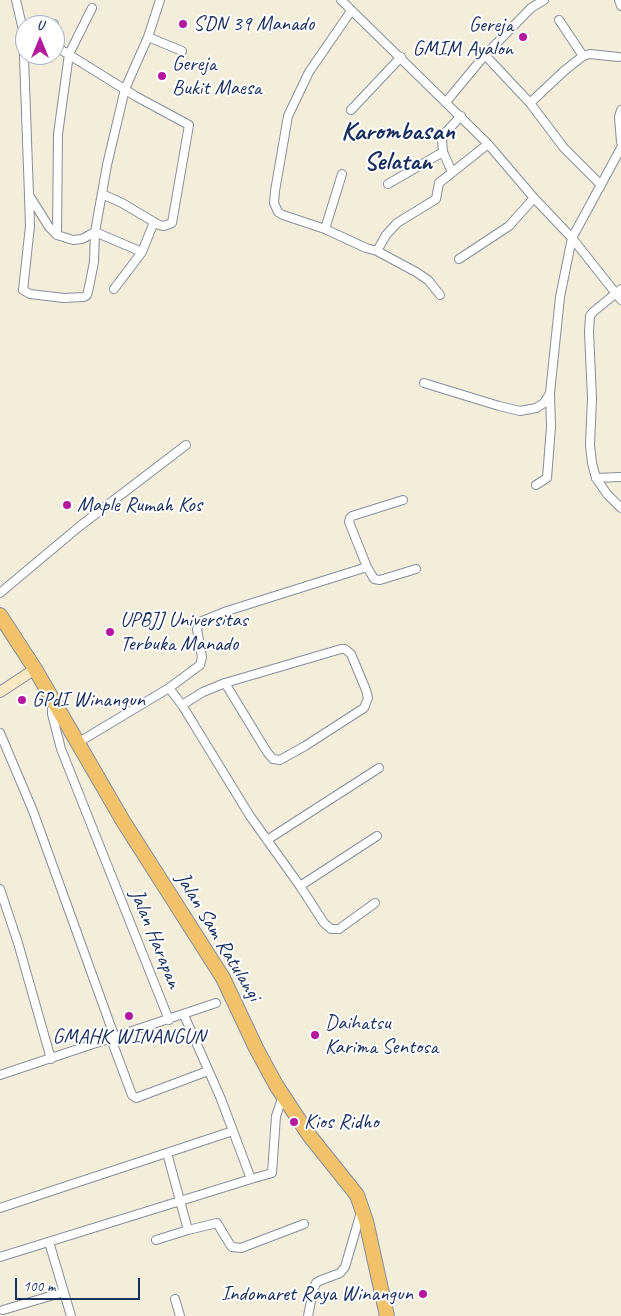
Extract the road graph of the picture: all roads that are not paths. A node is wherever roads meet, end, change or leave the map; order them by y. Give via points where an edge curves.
1 (16, 0) edge
2 (160, 0) edge
3 (544, 0) edge
4 (619, 0) edge
5 (347, 4) edge
6 (621, 6) edge
7 (92, 8) dead end
8 (558, 20) dead end
9 (148, 37) junction
10 (182, 51) dead end
11 (65, 52) edge
12 (69, 54) junction
13 (485, 55) junction
14 (583, 56) junction
15 (401, 57) junction
16 (618, 57) dead end
17 (125, 89) junction
18 (446, 102) junction
19 (530, 103) junction
20 (352, 110) dead end
21 (621, 110) edge
22 (460, 116) junction
23 (621, 142) edge
24 (488, 144) junction
25 (621, 148) edge
26 (443, 152) junction
27 (452, 172) junction
28 (342, 174) dead end
29 (388, 184) dead end
30 (601, 185) junction
31 (102, 194) junction
32 (29, 195) junction
33 (534, 198) junction
34 (154, 222) junction
35 (325, 228) junction
36 (94, 232) junction
37 (57, 236) junction
38 (572, 238) junction
39 (142, 252) junction
40 (377, 252) junction
41 (459, 259) dead end
42 (114, 288) dead end
43 (618, 291) edge
44 (440, 295) dead end
45 (621, 300) edge
46 (424, 383) dead end
47 (550, 393) junction
48 (186, 445) dead end
49 (596, 478) junction
50 (621, 478) edge
51 (536, 484) dead end
52 (403, 500) dead end
53 (621, 508) edge
54 (367, 567) junction
55 (416, 569) dead end
56 (0, 593) edge
57 (0, 615) edge
58 (35, 669) junction
59 (225, 683) junction
60 (169, 688) junction
61 (0, 692) edge
62 (56, 705) junction
63 (182, 705) junction
64 (0, 733) edge
65 (79, 742) junction
66 (379, 768) dead end
67 (377, 836) dead end
68 (267, 840) junction
69 (300, 886) junction
70 (0, 889) edge
71 (375, 903) dead end
72 (216, 1003) dead end
73 (184, 1015) junction
74 (169, 1020) junction
75 (113, 1039) junction
76 (51, 1059) junction
77 (208, 1071) junction
78 (0, 1075) edge
79 (283, 1096) junction
80 (233, 1131) junction
81 (167, 1153) junction
82 (251, 1179) junction
83 (180, 1200) junction
84 (0, 1208) edge
85 (362, 1210) junction
86 (304, 1224) dead end
87 (188, 1230) junction
88 (156, 1240) dead end
89 (49, 1242) junction
90 (0, 1257) edge
91 (64, 1292) junction
92 (175, 1299) dead end
93 (3, 1310) dead end
94 (71, 1316) edge
95 (180, 1316) edge
96 (308, 1316) edge
97 (387, 1316) edge

1 - 32 street via 21,15
2 - 9 street
3 - 13 street via 531,8
4 - 6 street
5 - 15 street
5 - 35 street via 288,116 275,191 274,203 278,212
7 - 12 street
8 - 14 street
9 - 10 street
9 - 17 street
11 - 12 street
12 - 17 street
12 - 37 street via 58,134
13 - 18 street
13 - 19 street
14 - 16 street
14 - 19 street
15 - 18 street
15 - 20 street
17 - 31 street
17 - 34 street via 189,125 172,223 164,226
18 - 22 street
19 - 30 street via 564,148
21 - 23 street
22 - 24 street
22 - 26 street via 445,133
24 - 27 street
24 - 33 street
25 - 30 street
26 - 27 street
26 - 29 street
27 - 40 street via 439,182 436,199 396,223
28 - 35 street
30 - 38 street
31 - 34 street
31 - 36 street
32 - 36 street via 29,235 22,287 25,292 64,298 87,295 94,262
32 - 37 street
33 - 38 street
33 - 41 street via 509,226
34 - 39 street
35 - 40 street
36 - 37 street via 73,240
36 - 39 street
38 - 43 street
38 - 47 street via 560,297
39 - 42 street
40 - 44 street via 428,280
43 - 45 street
43 - 49 street via 590,316 590,445
46 - 47 street via 520,411 540,406
47 - 51 street via 547,478
48 - 56 street via 80,526
49 - 50 street
49 - 53 street
52 - 54 street via 350,518
54 - 55 street via 372,577 380,580
54 - 60 street via 200,622 197,629 202,658 200,665
57 - 58 highway, Jalan Sam Ratulangi
58 - 61 street
58 - 62 highway, Jalan Sam Ratulangi
59 - 59 street via 274,760 305,746 364,708 368,698 351,654 345,649
59 - 63 street
60 - 63 street
60 - 65 street
62 - 65 highway, Jalan Sam Ratulangi
62 - 74 street, Jalan Harapan via 52,714 61,750
63 - 68 street
64 - 75 street via 33,811
65 - 79 highway, Jalan Sam Ratulangi via 123,821 223,978
66 - 68 street
67 - 69 street
68 - 69 street
69 - 71 street via 324,924 331,929 341,928
70 - 76 street
72 - 73 street
73 - 74 street
73 - 77 street
74 - 75 street, Jalan Harapan
75 - 76 street, Jalan Harapan
75 - 77 street via 134,1097 139,1098
76 - 78 street, Jalan Harapan
77 - 80 street
79 - 82 street via 276,1116 272,1172
79 - 85 highway, Jalan Sam Ratulangi via 356,1195
80 - 81 street
80 - 82 street
81 - 83 street
81 - 84 street
82 - 83 street
83 - 87 street
83 - 89 street
85 - 96 street via 345,1267 340,1273 316,1283
85 - 97 highway, Jalan Sam Ratulangi
86 - 87 street via 241,1248 232,1247 217,1223
87 - 88 street
89 - 90 street
89 - 91 street
91 - 93 street
91 - 94 street
92 - 95 street

